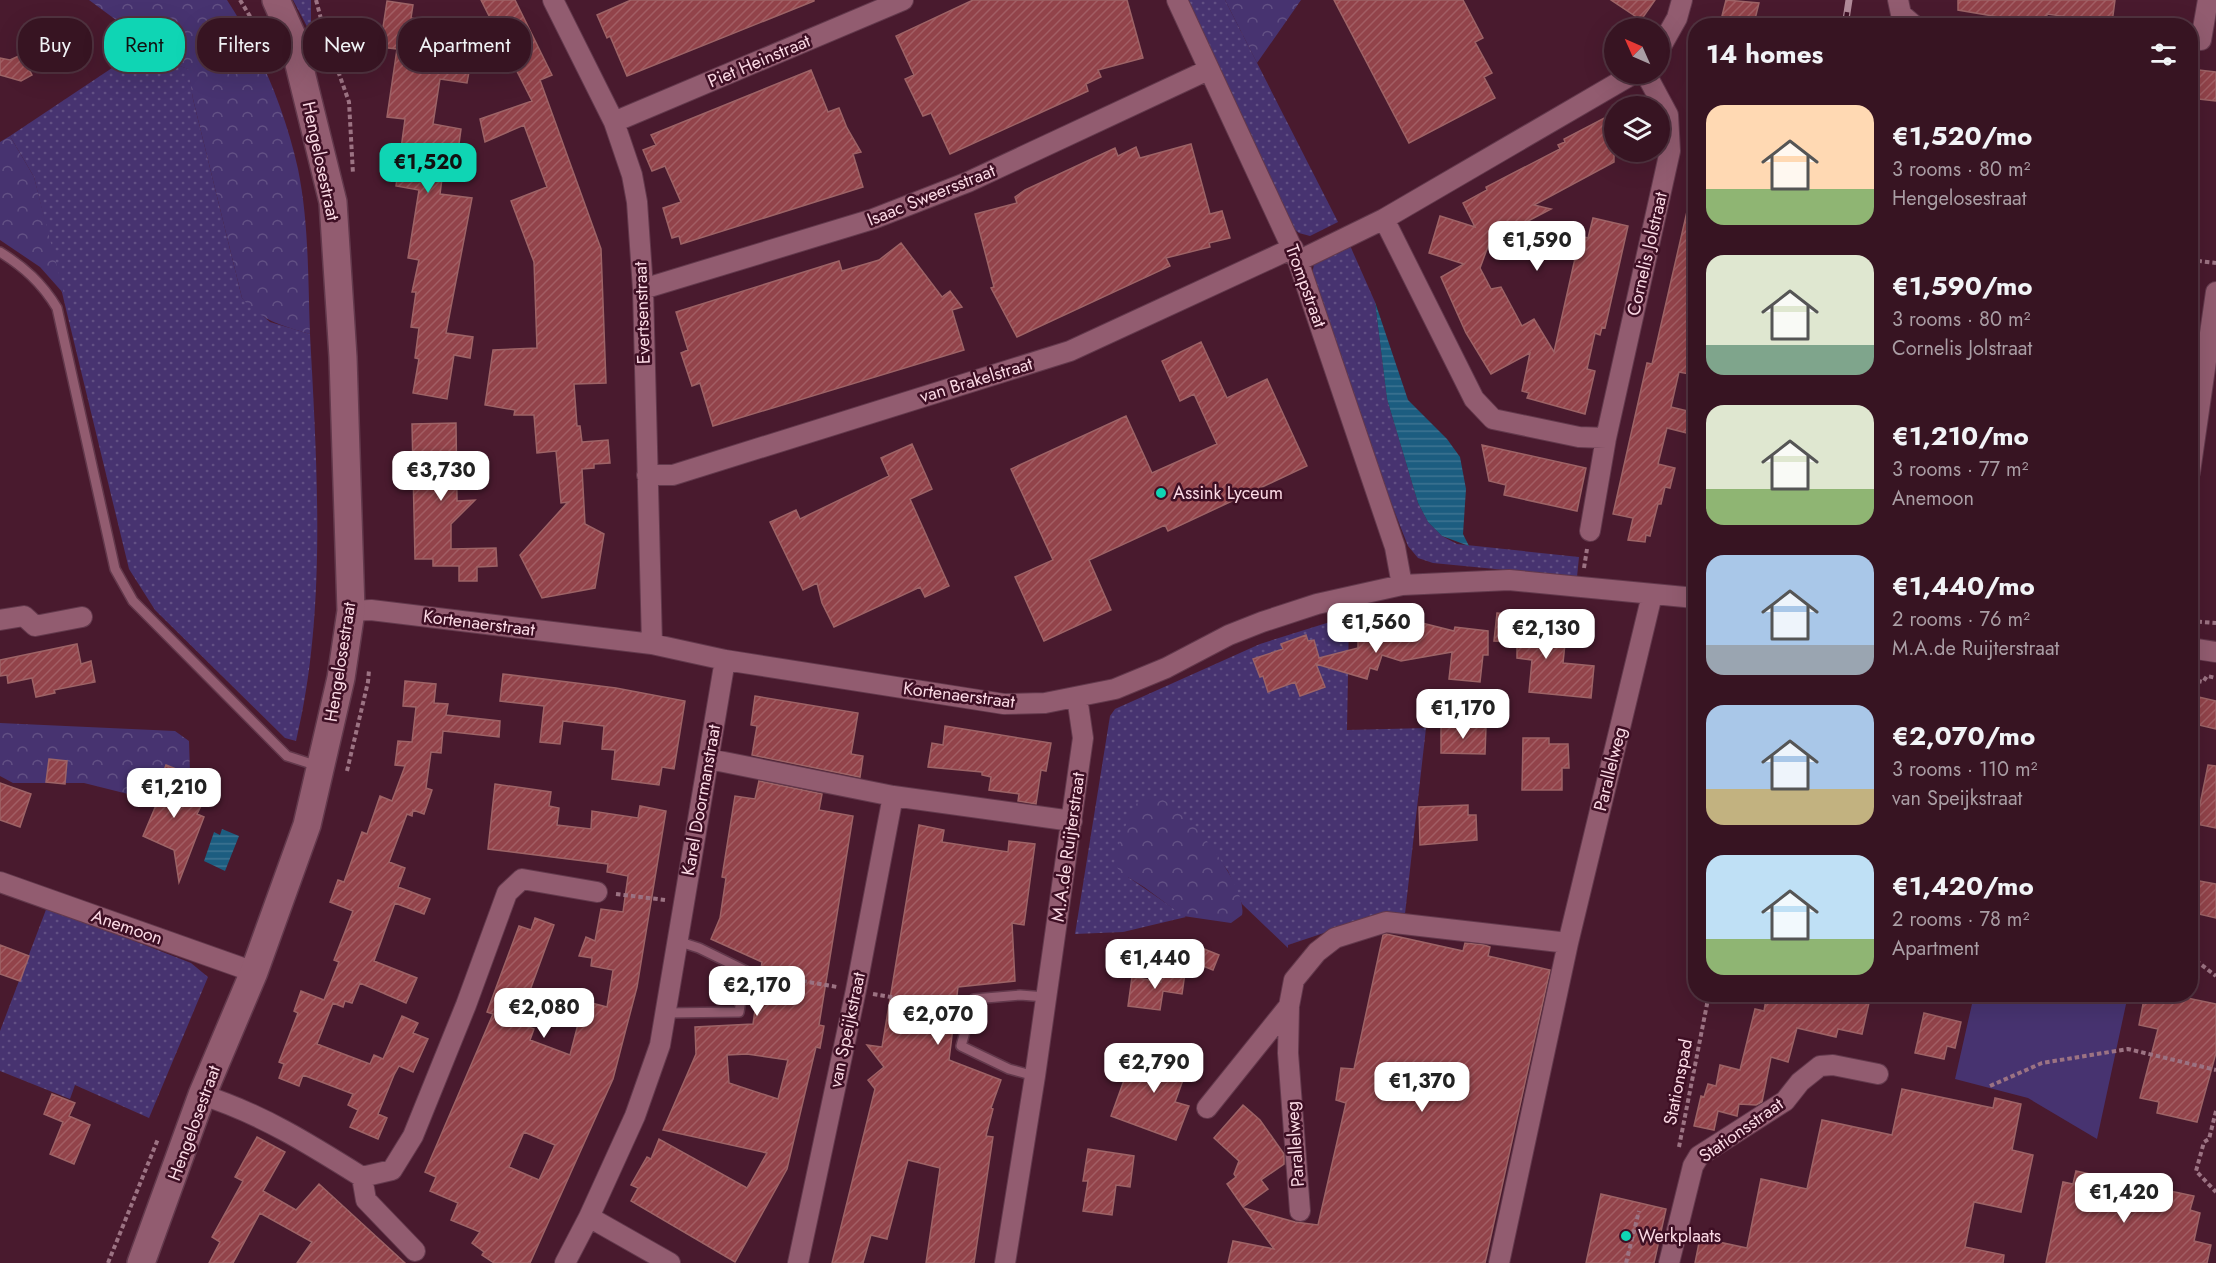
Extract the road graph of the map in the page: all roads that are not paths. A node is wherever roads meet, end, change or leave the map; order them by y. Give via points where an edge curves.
1 (276, 0) edge
2 (553, 0) edge
3 (903, 0) edge
4 (1177, 0) edge
5 (1682, 0) edge
6 (1898, 0) edge
7 (2208, 0) edge
8 (1906, 18) edge
9 (1670, 30) edge
10 (2202, 40) edge
11 (1208, 70) junction
12 (1616, 84) edge
13 (1651, 84) edge
14 (614, 122) junction
15 (1384, 219) junction
16 (0, 252) edge
17 (1295, 254) junction
18 (643, 289) junction
19 (2216, 292) edge
20 (2198, 417) edge
21 (1606, 438) junction
22 (647, 475) junction
23 (1590, 531) road end
24 (1402, 585) junction
25 (1652, 595) junction
26 (1688, 598) edge
27 (351, 611) junction
28 (82, 617) dead end
29 (0, 620) edge
30 (652, 644) junction
31 (2198, 649) edge
32 (2216, 652) edge
33 (725, 660) junction
34 (1077, 697) junction
35 (709, 759) junction
36 (320, 767) junction
37 (893, 796) junction
38 (1072, 820) junction
39 (0, 882) edge
40 (597, 892) road end
41 (677, 941) junction
42 (1568, 943) junction
43 (254, 972) junction
44 (1046, 997) junction
45 (1289, 1006) junction
46 (665, 1013) junction
47 (1878, 1074) dead end
48 (1035, 1076) junction
49 (202, 1095) junction
50 (1207, 1108) dead end
51 (362, 1177) junction
52 (1300, 1211) dead end
53 (589, 1216) junction
54 (415, 1251) dead end
55 (141, 1263) edge
56 (565, 1263) edge
57 (670, 1263) edge
58 (798, 1263) edge
59 (1005, 1263) edge
60 (1499, 1263) edge
61 (1669, 1263) edge

1 - 27 main road, Hengelosestraat via 292,36 333,202 343,357
2 - 14 street, Evertsenstraat
3 - 14 street, Piet Heinstraat
4 - 11 street, Trompstraat
5 - 9 street
6 - 8 street
7 - 10 street
11 - 17 street, Trompstraat
11 - 18 street, Isaac Sweersstraat via 968,182 894,211
12 - 15 street
13 - 21 street, Cornelis Jolstraat via 1668,115 1670,151
14 - 18 street, Evertsenstraat via 637,202
15 - 17 street
15 - 21 street via 1474,399 1493,419 1579,437
16 - 36 lane via 45,288 57,308 115,569 133,601 287,756
17 - 22 street, van Brakelstraat via 1070,351 673,475
17 - 24 street, Trompstraat via 1395,547
18 - 22 street, Evertsenstraat
19 - 20 street
21 - 23 street, Cornelis Jolstraat
22 - 30 street, Evertsenstraat
24 - 25 street, Kortenaerstraat via 1509,580
24 - 34 street, Kortenaerstraat via 1317,604 1262,622 1115,689
25 - 26 street, Kortenaerstraat
25 - 42 street, Parallelweg
27 - 30 street, Kortenaerstraat via 371,610
27 - 36 main road, Hengelosestraat via 341,678
28 - 29 street via 35,626 24,616
30 - 33 street, Kortenaerstraat
31 - 32 street
33 - 34 street, Kortenaerstraat via 982,702 1045,703
33 - 35 street, Karel Doormanstraat
34 - 38 street, M.A.de Ruijterstraat via 1083,738
35 - 37 street
35 - 41 street, Karel Doormanstraat
36 - 43 main road, Hengelosestraat via 307,825
37 - 38 street
37 - 58 street, van Speijkstraat
38 - 44 street, M.A.de Ruijterstraat
39 - 43 street, Anemoon
40 - 51 street via 522,879 507,893 413,1136 392,1170
41 - 46 street, Karel Doormanstraat
41 - 46 lane via 746,971 739,1012
42 - 45 street, Parallelweg via 1386,922 1335,938 1317,952 1294,980
42 - 60 street, Parallelweg
43 - 49 main road, Hengelosestraat
44 - 48 street, M.A.de Ruijterstraat
44 - 48 lane via 974,999 961,1046 1009,1069
45 - 50 street, Parallelweg
45 - 52 street, Parallelweg via 1288,1053
46 - 53 street, Karel Doormanstraat via 651,1075
47 - 61 street, Stationsstraat via 1820,1066 1785,1101 1699,1156 1693,1166
48 - 59 street, M.A.de Ruijterstraat
49 - 51 street via 305,1140
49 - 55 main road, Hengelosestraat
51 - 54 street via 366,1200
53 - 56 street, Karel Doormanstraat
53 - 57 street

